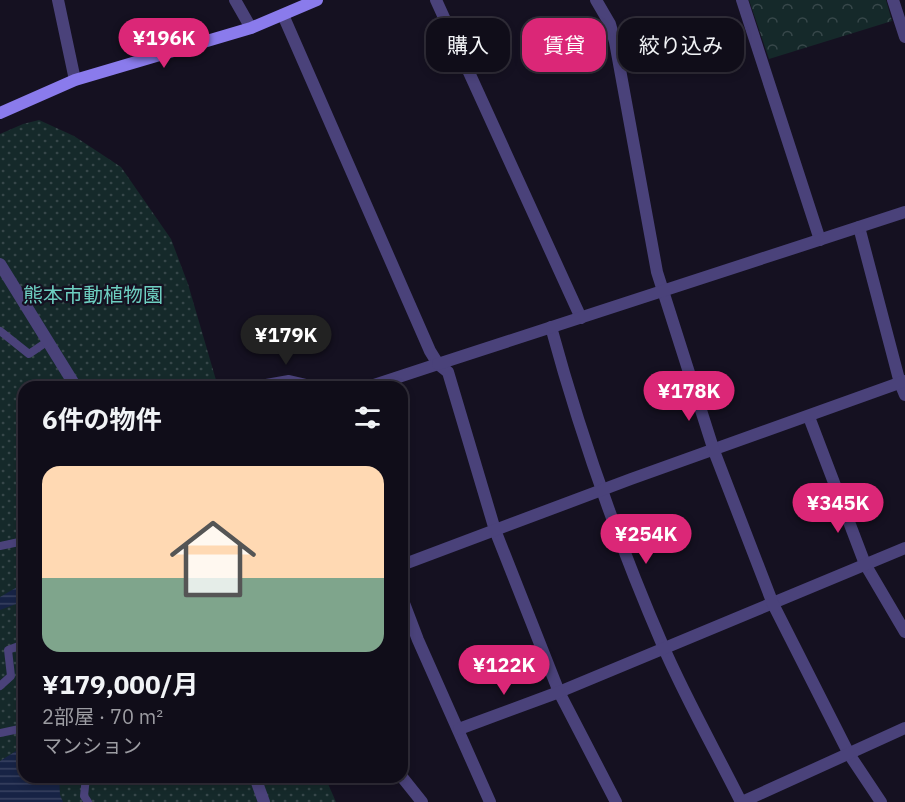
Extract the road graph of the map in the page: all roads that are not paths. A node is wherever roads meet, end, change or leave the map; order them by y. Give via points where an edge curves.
1 (58, 0) edge
2 (235, 0) edge
3 (317, 0) edge
4 (436, 0) edge
5 (596, 0) edge
6 (742, 0) edge
7 (893, 0) edge
8 (283, 15) junction
9 (251, 28) junction
10 (905, 37) edge
11 (75, 81) junction
12 (0, 112) edge
13 (905, 212) edge
14 (859, 227) junction
15 (820, 240) junction
16 (0, 264) edge
17 (664, 291) junction
18 (581, 318) junction
19 (551, 327) junction
20 (0, 331) edge
21 (48, 341) junction
22 (438, 364) junction
23 (72, 381) edge
24 (386, 381) edge
25 (903, 386) edge
26 (809, 417) junction
27 (714, 451) junction
28 (600, 491) junction
29 (495, 530) junction
30 (18, 542) edge
31 (0, 546) edge
32 (905, 548) edge
33 (408, 563) edge
34 (866, 564) junction
35 (773, 604) junction
36 (408, 614) edge
37 (905, 632) edge
38 (18, 646) edge
39 (664, 648) junction
40 (0, 686) edge
41 (559, 692) junction
42 (905, 728) edge
43 (18, 729) edge
44 (459, 729) junction
45 (0, 733) edge
46 (849, 754) junction
47 (85, 783) edge
48 (257, 783) edge
49 (407, 783) edge
50 (88, 802) edge
51 (264, 802) edge
52 (422, 802) edge
53 (490, 802) edge
54 (616, 802) edge
55 (741, 802) edge
56 (881, 802) edge

1 - 11 street
2 - 9 street
3 - 8 main road
4 - 18 street
5 - 17 street via 615,42 657,272
6 - 15 street
7 - 10 street
8 - 9 main road
8 - 22 street
9 - 11 main road
11 - 12 main road
13 - 14 street
14 - 15 street
14 - 25 street
15 - 17 street
16 - 21 street
17 - 18 street
17 - 27 street
18 - 19 street
19 - 22 street
19 - 28 street
20 - 21 lane via 29,354
21 - 23 street
22 - 24 street
22 - 29 street via 448,372
25 - 26 street
26 - 27 street
26 - 34 street
27 - 28 street
27 - 35 street
28 - 29 street
28 - 39 street
29 - 33 street
29 - 41 street
30 - 31 lane
32 - 34 street
34 - 35 street
34 - 37 street
35 - 39 street
35 - 46 street
36 - 44 street
38 - 40 lane via 8,650 11,676
39 - 41 street
39 - 55 street
41 - 44 street
41 - 54 street
42 - 46 street
43 - 45 lane
44 - 53 street
46 - 55 street
46 - 56 street
47 - 50 lane via 84,796
48 - 51 street
49 - 52 street

